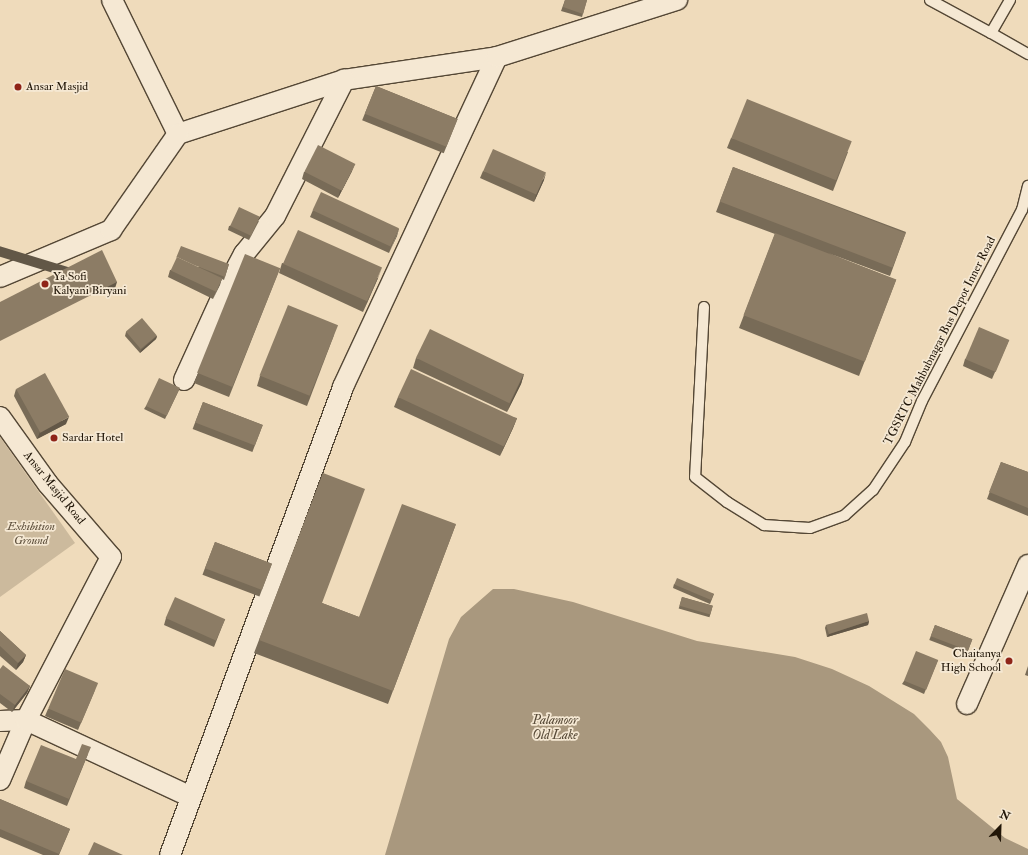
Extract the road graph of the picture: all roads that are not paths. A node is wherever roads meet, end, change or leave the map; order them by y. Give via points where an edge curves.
1 (112, 0) edge
2 (677, 0) edge
3 (930, 0) edge
4 (1010, 0) edge
5 (991, 33) junction
6 (1028, 54) edge
7 (497, 57) junction
8 (344, 80) junction
9 (178, 134) junction
10 (1028, 186) edge
11 (0, 277) edge
12 (704, 307) dead end
13 (184, 380) dead end
14 (0, 417) edge
15 (1028, 565) edge
16 (967, 704) dead end
17 (26, 720) junction
18 (0, 721) edge
19 (0, 780) edge
20 (191, 798) junction
21 (170, 855) edge

1 - 9 street
2 - 7 street
3 - 5 lane
4 - 5 lane
5 - 6 lane
7 - 8 street
7 - 20 street via 343,387
8 - 9 street
8 - 13 street via 274,216 244,254
9 - 11 street via 111,230
10 - 12 lane, TGSRTC Mahbubnagar Bus Depot Inner Road via 1022,210 922,401 905,442 873,490 845,515 810,528 764,525 727,502 696,476
14 - 17 street, Ansar Masjid Road via 48,484 111,557
15 - 16 street
17 - 18 street
17 - 19 street
17 - 20 street
20 - 21 street

